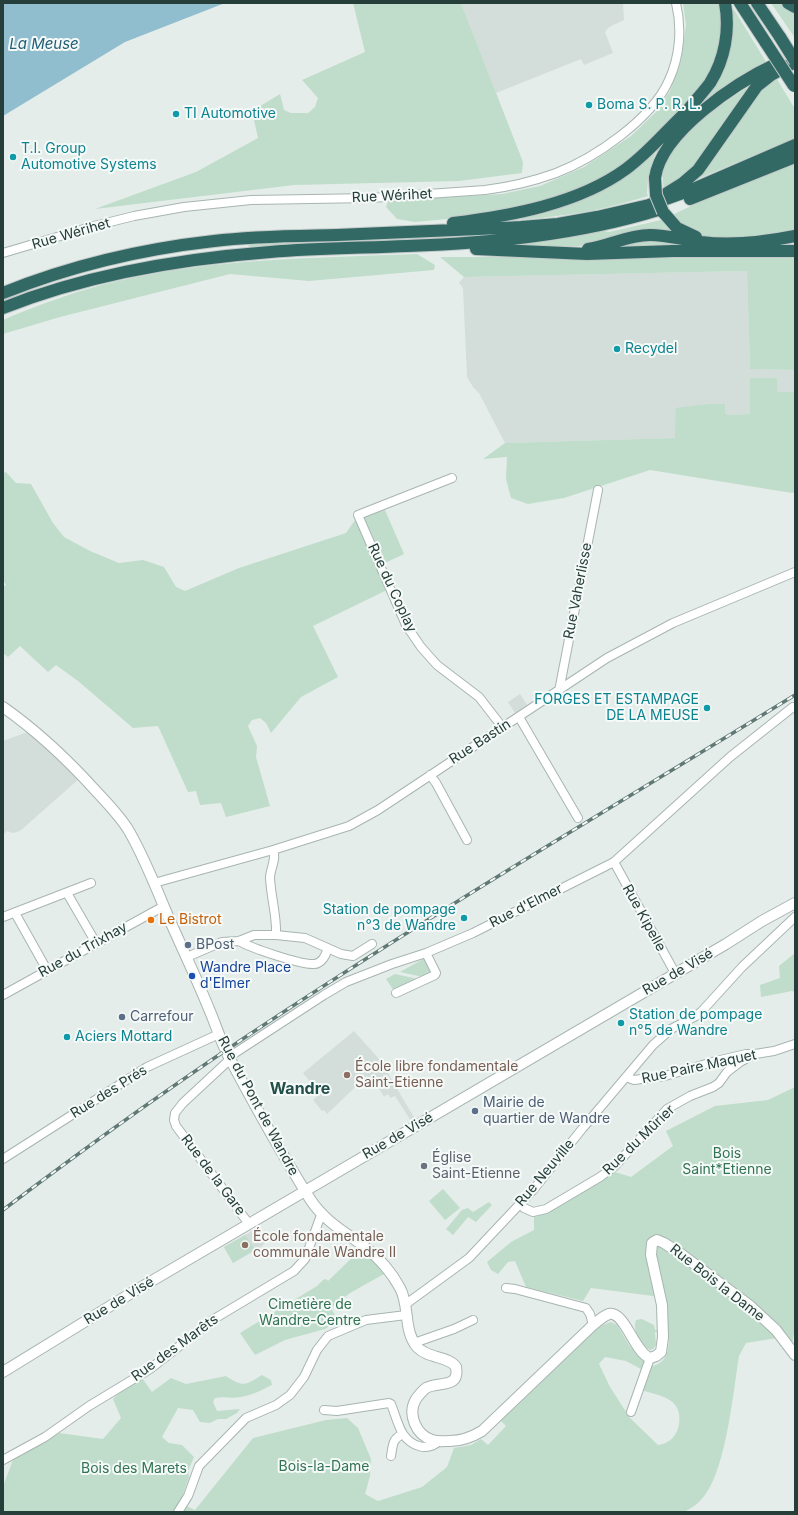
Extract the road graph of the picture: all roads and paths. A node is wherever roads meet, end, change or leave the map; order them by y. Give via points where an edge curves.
1 (676, 3) edge
2 (724, 3) edge
3 (740, 3) edge
4 (758, 3) edge
5 (788, 3) edge
6 (795, 7) edge
7 (795, 55) edge
8 (795, 62) edge
9 (794, 87) edge
10 (685, 113) junction
11 (795, 145) edge
12 (795, 157) edge
13 (656, 175) junction
14 (629, 210) junction
15 (413, 232) junction
16 (795, 236) edge
17 (774, 239) junction
18 (795, 241) edge
19 (727, 243) junction
20 (428, 245) junction
21 (795, 251) edge
22 (565, 252) junction
23 (3, 253) edge
24 (3, 293) edge
25 (3, 308) edge
26 (452, 478) dead end
27 (598, 490) dead end
28 (795, 572) edge
29 (559, 691) junction
30 (3, 707) edge
31 (793, 707) dead end
32 (519, 717) junction
33 (502, 728) junction
34 (430, 775) junction
35 (578, 818) dead end
36 (467, 840) dead end
37 (273, 850) junction
38 (614, 862) junction
39 (91, 883) dead end
40 (154, 883) junction
41 (67, 892) junction
42 (795, 903) edge
43 (164, 906) junction
44 (15, 913) junction
45 (3, 917) edge
46 (795, 917) edge
47 (276, 935) junction
48 (239, 940) junction
49 (96, 943) junction
50 (372, 944) dead end
51 (327, 948) junction
52 (426, 953) junction
53 (187, 957) junction
54 (47, 970) junction
55 (675, 973) junction
56 (396, 993) dead end
57 (3, 995) edge
58 (219, 1034) junction
59 (795, 1044) edge
60 (755, 1054) junction
61 (230, 1058) junction
62 (626, 1077) junction
63 (176, 1126) joint
64 (3, 1159) edge
65 (305, 1191) junction
66 (521, 1204) junction
67 (321, 1215) junction
68 (249, 1224) junction
69 (506, 1288) dead end
70 (406, 1304) junction
71 (406, 1315) junction
72 (473, 1320) dead end
73 (594, 1325) junction
74 (414, 1343) junction
75 (795, 1356) edge
76 (650, 1358) junction
77 (3, 1372) edge
78 (324, 1410) dead end
79 (631, 1412) dead end
80 (403, 1434) junction
81 (439, 1441) junction
82 (391, 1456) dead end
83 (3, 1460) edge
84 (178, 1512) edge

1 - 23 street, Rue Wérihet via 679,23 678,52 669,81 661,95 627,130 599,150 557,172 535,180 486,190 371,198 250,200 184,207 94,226
2 - 10 highway via 726,40 719,64 710,82
3 - 9 highway, bridge
4 - 8 highway, bridge
5 - 6 highway
7 - 13 highway via 754,75 702,112 670,145 661,159
8 - 14 highway via 771,75 754,90 704,163 688,179 670,191
10 - 13 highway via 657,158
10 - 15 highway via 625,170 580,194 538,208
11 - 14 highway via 684,193
12 - 20 highway via 671,206 621,221 547,234
13 - 19 highway, bridge via 657,200 671,222 692,236
14 - 15 highway via 541,225
15 - 24 highway via 262,238 191,244 104,261 52,275
16 - 17 highway
17 - 18 highway
17 - 19 highway
19 - 22 highway via 703,243 648,235
20 - 22 highway
20 - 25 highway via 272,252 168,263 91,280
21 - 22 highway via 587,254
26 - 33 street, Rue du Coplay via 358,515 406,625 437,665 479,697
27 - 29 street, Rue Vaherlisse
28 - 29 street, Rue Bastin via 673,623 608,658
29 - 32 street, Rue Bastin
30 - 40 street, Rue du Pont de Wandre via 58,751 112,808 128,830
31 - 38 street, Rue d'Elmer via 730,757
32 - 33 street, Rue Bastin
32 - 35 street
33 - 34 street, Rue Bastin
34 - 36 street
34 - 37 street, Rue Bastin via 349,826
37 - 40 street, Rue Bastin
37 - 47 street via 274,862 270,878 277,922
38 - 52 street, Rue d'Elmer via 473,933
38 - 55 street, Rue Kipelle
39 - 41 street
40 - 43 street, Rue du Pont de Wandre
41 - 44 street
41 - 49 street
42 - 55 street, Rue de Visé
43 - 49 street, Rue du Trixhay
43 - 53 street, Rue du Pont de Wandre
44 - 45 street
44 - 54 street
46 - 62 street, Rue Neuville via 742,967 696,1016 671,1029 653,1045
47 - 48 street via 254,935
47 - 51 street via 305,938
48 - 51 street via 299,962 314,964 324,958
48 - 53 street via 222,942
49 - 54 street, Rue du Trixhay
50 - 51 street via 353,956
52 - 56 street via 435,975
52 - 61 street, Rue d'Elmer via 346,982 278,1024
53 - 58 street, Rue du Pont de Wandre
54 - 57 street, Rue du Trixhay
55 - 65 street, Rue de Visé
58 - 61 street, Rue du Pont de Wandre
58 - 64 street, Rue des Prés via 147,1067
59 - 60 street, Rue Paire Maquet
60 - 62 street, Rue Paire Maquet via 716,1060 650,1079 634,1080
60 - 66 street, Rue du Mûrier via 722,1076 719,1083 713,1087 667,1109 615,1166 600,1177 546,1209 533,1212
61 - 63 street, Rue d'Elmer via 175,1113
61 - 65 street, Rue du Pont de Wandre via 268,1130
62 - 66 street, Rue Neuville
63 - 68 street, Rue de la Gare
65 - 67 street, Rue du Pont de Wandre
65 - 68 street, Rue de Visé
66 - 70 street, Rue Neuville via 469,1258
67 - 70 street, Rue du Pont de Wandre via 377,1258 401,1289
67 - 83 street, Rue des Marêts via 304,1259 294,1272 214,1319 150,1369 89,1406 45,1437
68 - 77 street, Rue de Visé via 132,1292
69 - 73 street via 586,1308
70 - 71 street
71 - 74 street
71 - 84 street via 366,1320 328,1336 292,1393 276,1404 246,1418 199,1466 188,1496
72 - 74 street
73 - 76 street via 608,1315 615,1315 621,1319 642,1353
73 - 81 street via 482,1431 456,1441
74 - 81 street via 426,1354 451,1362 456,1367 455,1380 426,1388 415,1402 413,1412 417,1429 425,1436
75 - 76 street, Rue Bois la Dame via 776,1330 748,1305 681,1254 657,1240 652,1242 651,1255 662,1305 663,1337 661,1352
76 - 79 street, Rue Bois la Dame
78 - 80 street via 337,1411 389,1403
80 - 81 street via 420,1447 428,1448
80 - 82 street via 395,1440

